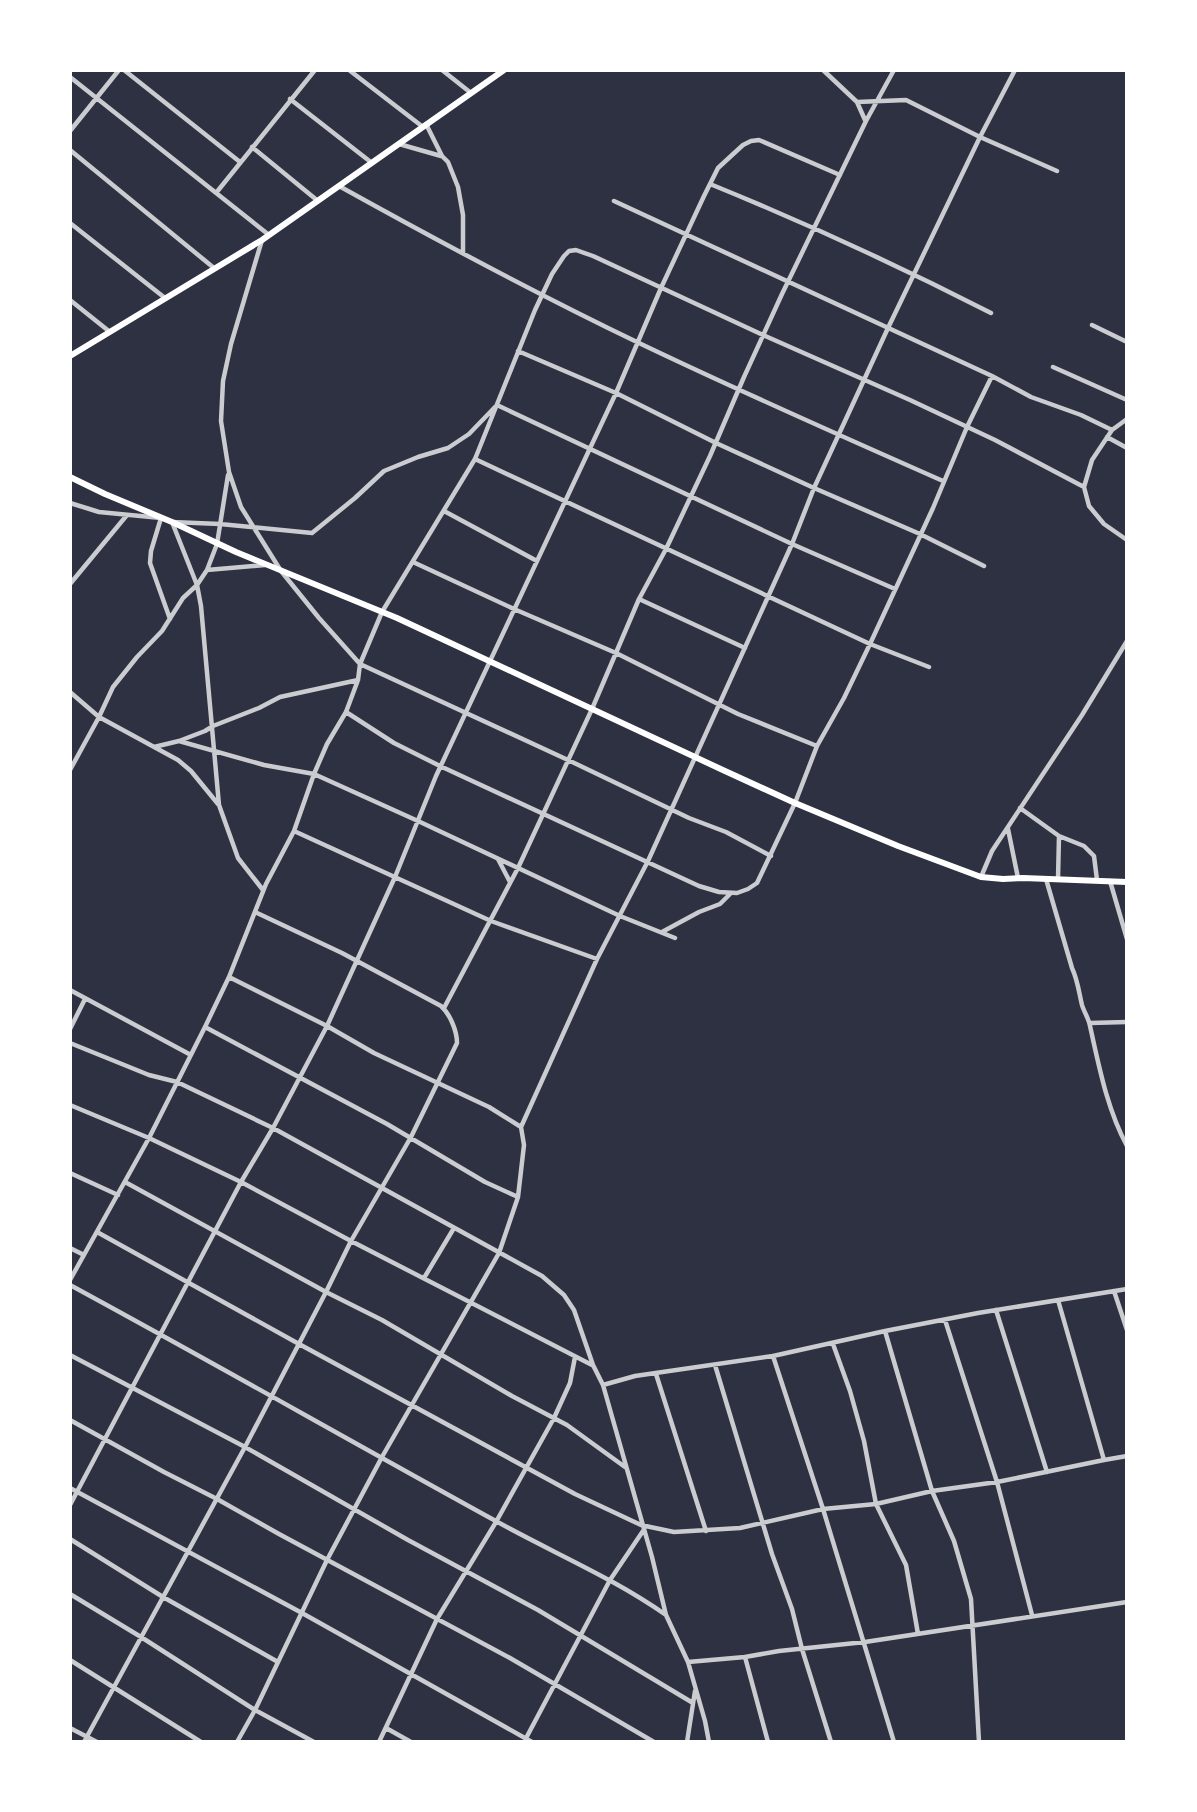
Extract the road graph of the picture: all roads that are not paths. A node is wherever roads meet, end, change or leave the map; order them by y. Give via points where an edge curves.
1 (121, 70) edge
2 (315, 70) edge
3 (349, 70) edge
4 (442, 70) edge
5 (504, 70) edge
6 (823, 70) edge
7 (894, 70) edge
8 (1014, 70) edge
9 (70, 77) edge
10 (471, 93) junction
11 (97, 98) junction
12 (290, 99) junction
13 (857, 102) junction
14 (877, 102) junction
15 (866, 121) junction
16 (425, 125) junction
17 (70, 131) edge
18 (980, 137) junction
19 (397, 144) junction
20 (252, 147) junction
21 (70, 150) edge
22 (442, 156) junction
23 (240, 162) junction
24 (372, 163) junction
25 (1058, 171) dead end
26 (840, 175) junction
27 (710, 184) junction
28 (339, 186) junction
29 (216, 192) junction
30 (318, 201) junction
31 (614, 201) dead end
32 (70, 223) edge
33 (814, 229) junction
34 (686, 234) junction
35 (269, 235) junction
36 (262, 240) junction
37 (463, 254) junction
38 (214, 268) junction
39 (914, 274) junction
40 (789, 282) junction
41 (661, 288) junction
42 (542, 295) junction
43 (165, 298) junction
44 (70, 300) edge
45 (991, 313) dead end
46 (1092, 325) dead end
47 (888, 328) junction
48 (110, 332) junction
49 (764, 335) junction
50 (638, 342) junction
51 (1127, 342) edge
52 (518, 351) junction
53 (70, 356) edge
54 (1053, 367) dead end
55 (992, 376) junction
56 (864, 379) junction
57 (738, 390) junction
58 (616, 393) junction
59 (1127, 400) edge
60 (497, 405) junction
61 (1127, 419) edge
62 (967, 427) junction
63 (1112, 430) junction
64 (839, 435) junction
65 (1107, 438) junction
66 (716, 443) junction
67 (1127, 448) edge
68 (590, 449) junction
69 (475, 459) junction
70 (229, 472) junction
71 (70, 477) edge
72 (943, 481) junction
73 (1084, 487) junction
74 (814, 488) junction
75 (691, 496) junction
76 (566, 500) junction
77 (70, 503) edge
78 (444, 511) junction
79 (127, 515) junction
80 (162, 518) junction
81 (172, 522) junction
82 (220, 524) junction
83 (253, 527) junction
84 (920, 534) junction
85 (1127, 540) edge
86 (217, 544) junction
87 (792, 544) junction
88 (666, 549) junction
89 (537, 561) junction
90 (413, 562) junction
91 (266, 565) junction
92 (984, 566) dead end
93 (207, 570) junction
94 (281, 571) junction
95 (70, 584) edge
96 (197, 585) junction
97 (895, 589) junction
98 (769, 596) junction
99 (639, 599) junction
100 (514, 609) junction
101 (382, 612) junction
102 (170, 619) junction
103 (1127, 641) edge
104 (870, 644) junction
105 (745, 648) junction
106 (616, 653) junction
107 (490, 661) junction
108 (360, 664) junction
109 (929, 667) dead end
110 (358, 680) junction
111 (70, 692) edge
112 (718, 704) junction
113 (592, 709) junction
114 (346, 712) junction
115 (466, 713) junction
116 (99, 718) junction
117 (213, 726) junction
118 (179, 741) junction
119 (817, 746) junction
120 (154, 747) junction
121 (214, 750) junction
122 (694, 757) junction
123 (568, 760) junction
124 (440, 766) junction
125 (70, 770) edge
126 (314, 774) junction
127 (795, 803) junction
128 (219, 805) junction
129 (1020, 808) junction
130 (670, 809) junction
131 (543, 814) junction
132 (418, 821) junction
133 (1008, 828) junction
134 (294, 831) junction
135 (1059, 836) junction
136 (771, 856) junction
137 (498, 859) junction
138 (648, 861) junction
139 (518, 868) junction
140 (395, 877) junction
141 (981, 877) junction
142 (1018, 878) junction
143 (1046, 879) junction
144 (1058, 879) junction
145 (1097, 880) junction
146 (1111, 881) junction
147 (1127, 882) edge
148 (510, 883) junction
149 (263, 890) junction
150 (731, 893) junction
151 (255, 912) junction
152 (620, 916) junction
153 (491, 921) junction
154 (661, 932) junction
155 (675, 938) dead end
156 (1127, 939) edge
157 (597, 959) junction
158 (358, 961) junction
159 (229, 977) junction
160 (70, 990) edge
161 (85, 998) junction
162 (444, 1008) junction
163 (1090, 1023) junction
164 (1127, 1023) edge
165 (327, 1026) junction
166 (205, 1027) junction
167 (70, 1029) edge
168 (70, 1043) edge
169 (191, 1055) junction
170 (299, 1077) junction
171 (177, 1082) junction
172 (438, 1083) junction
173 (70, 1105) edge
174 (521, 1127) junction
175 (273, 1128) junction
176 (149, 1138) junction
177 (411, 1138) junction
178 (1127, 1146) edge
179 (70, 1173) edge
180 (125, 1182) junction
181 (242, 1182) junction
182 (382, 1188) junction
183 (118, 1195) junction
184 (518, 1197) junction
185 (454, 1228) junction
186 (216, 1230) junction
187 (97, 1232) junction
188 (351, 1241) junction
189 (70, 1248) edge
190 (499, 1254) junction
191 (84, 1255) junction
192 (424, 1278) junction
193 (189, 1282) junction
194 (70, 1283) edge
195 (1127, 1289) edge
196 (1114, 1290) junction
197 (326, 1292) junction
198 (1058, 1300) junction
199 (469, 1303) junction
200 (996, 1310) junction
201 (945, 1320) junction
202 (1127, 1330) edge
203 (885, 1331) junction
204 (161, 1334) junction
205 (299, 1344) junction
206 (833, 1344) junction
207 (441, 1353) junction
208 (70, 1355) edge
209 (774, 1356) junction
210 (575, 1357) junction
211 (593, 1365) junction
212 (715, 1365) junction
213 (656, 1374) junction
214 (603, 1385) junction
215 (132, 1389) junction
216 (271, 1398) junction
217 (411, 1404) junction
218 (554, 1418) junction
219 (70, 1420) edge
220 (105, 1440) junction
221 (245, 1447) junction
222 (1127, 1456) edge
223 (382, 1457) junction
224 (1104, 1460) junction
225 (526, 1467) junction
226 (627, 1469) junction
227 (1047, 1472) junction
228 (997, 1482) junction
229 (70, 1488) edge
230 (932, 1491) junction
231 (77, 1492) junction
232 (217, 1499) junction
233 (876, 1504) junction
234 (70, 1505) edge
235 (355, 1509) junction
236 (823, 1509) junction
237 (496, 1522) junction
238 (764, 1523) junction
239 (642, 1528) junction
240 (706, 1531) junction
241 (70, 1539) edge
242 (188, 1552) junction
243 (327, 1560) junction
244 (467, 1572) junction
245 (610, 1580) junction
246 (70, 1594) edge
247 (163, 1597) junction
248 (1127, 1602) edge
249 (302, 1613) junction
250 (666, 1615) junction
251 (1032, 1615) junction
252 (437, 1619) junction
253 (972, 1624) junction
254 (918, 1634) junction
255 (580, 1635) junction
256 (141, 1637) junction
257 (864, 1642) junction
258 (802, 1649) junction
259 (744, 1657) junction
260 (70, 1660) edge
261 (278, 1662) junction
262 (688, 1662) junction
263 (410, 1673) junction
264 (555, 1684) junction
265 (115, 1688) junction
266 (695, 1690) junction
267 (693, 1703) junction
268 (254, 1710) junction
269 (70, 1728) edge
270 (386, 1728) junction
271 (86, 1739) edge
272 (525, 1740) edge
273 (97, 1742) edge
274 (201, 1742) edge
275 (237, 1742) edge
276 (314, 1742) edge
277 (379, 1742) edge
278 (411, 1742) edge
279 (532, 1742) edge
280 (654, 1742) edge
281 (687, 1742) edge
282 (709, 1742) edge
283 (768, 1742) edge
284 (831, 1742) edge
285 (894, 1742) edge
286 (979, 1742) edge

1 - 11 street
1 - 23 street
2 - 12 street
3 - 16 street
4 - 10 street
5 - 10 main road
6 - 13 street
7 - 14 street
8 - 18 street
9 - 11 street
10 - 16 main road
11 - 17 street
11 - 29 street
12 - 20 street
12 - 24 street
13 - 14 street
13 - 15 street
14 - 15 street
14 - 18 street via 906,100
15 - 26 street
16 - 19 main road
16 - 22 street
18 - 25 street
18 - 39 street
19 - 22 street
19 - 24 main road
20 - 23 street
20 - 30 street
21 - 38 street
22 - 37 street via 458,187
23 - 29 street
24 - 28 main road
26 - 27 street via 759,140 743,145 718,168
26 - 33 street
27 - 33 street
27 - 34 street
28 - 30 main road
28 - 37 street
29 - 35 street
30 - 35 main road
31 - 34 street
32 - 43 street
33 - 39 street
33 - 40 street
34 - 40 street
34 - 41 street
35 - 36 main road
36 - 38 main road
36 - 70 street via 223,381 221,421
37 - 42 street
38 - 43 main road
39 - 45 street
39 - 47 street
40 - 47 street
40 - 49 street
41 - 42 street via 576,250 564,256
41 - 49 street
41 - 50 street
42 - 50 street
42 - 52 street
43 - 48 main road
44 - 48 street
46 - 51 street
47 - 55 street
47 - 56 street
48 - 53 main road
49 - 56 street
49 - 57 street
50 - 57 street
50 - 58 street
52 - 58 street
52 - 60 street
54 - 59 street
55 - 62 street
55 - 63 street
56 - 62 street
56 - 64 street
57 - 64 street
57 - 66 street
58 - 66 street
58 - 68 street
60 - 68 street
60 - 69 street
60 - 83 street via 448,448 384,471 312,533
61 - 63 street
62 - 72 street
62 - 73 street
63 - 65 street
64 - 72 street
64 - 74 street
65 - 67 street
65 - 73 street via 1092,460
66 - 74 street
66 - 75 street
68 - 75 street
68 - 76 street
69 - 76 street
69 - 78 street
70 - 82 street
70 - 83 street
71 - 80 main road
72 - 84 street
73 - 85 street via 1089,506
74 - 84 street
74 - 87 street
75 - 87 street
75 - 88 street
76 - 88 street
76 - 89 street
77 - 79 street
78 - 89 street
78 - 90 street
79 - 80 street
79 - 95 street
80 - 81 main road
80 - 102 street via 150,563
81 - 82 street
81 - 86 main road
81 - 96 street
82 - 83 street
82 - 86 street
83 - 94 street
84 - 92 street
84 - 97 street
86 - 91 main road
86 - 93 street
87 - 97 street
87 - 98 street
88 - 98 street
88 - 99 street
89 - 100 street
90 - 100 street
90 - 101 street
91 - 93 street
91 - 94 main road
93 - 96 street
94 - 101 main road
94 - 108 street
96 - 102 street
96 - 117 street
97 - 104 street
98 - 104 street
98 - 105 street
99 - 105 street
99 - 106 street
100 - 106 street
100 - 107 street
101 - 107 main road
101 - 108 street
102 - 116 street via 113,687
103 - 129 street
104 - 109 street
104 - 119 street
105 - 112 street
106 - 112 street
106 - 113 street
107 - 113 main road
107 - 115 street
108 - 110 street
108 - 115 street
110 - 114 street
110 - 117 street via 279,697
111 - 116 street
112 - 119 street
112 - 122 street
113 - 122 main road
113 - 123 street
114 - 124 street
114 - 126 street
115 - 123 street
115 - 124 street
116 - 120 street
116 - 125 street
117 - 118 street
117 - 121 street
118 - 120 street
118 - 121 street
119 - 127 street
120 - 128 street via 191,771
121 - 126 street
121 - 128 street
122 - 127 main road
122 - 130 street
123 - 130 street
123 - 131 street
124 - 131 street
124 - 132 street
126 - 132 street
126 - 134 street
127 - 136 street
127 - 141 main road
128 - 149 street via 238,858
129 - 133 street
129 - 135 street
130 - 136 street
130 - 138 street
131 - 138 street
131 - 139 street
132 - 137 street
132 - 140 street
133 - 141 street
133 - 142 street
134 - 140 street
134 - 149 street
135 - 144 street
135 - 145 street via 1084,846 1094,856
136 - 150 street via 757,883
137 - 139 street
137 - 148 street
138 - 150 street via 699,886
138 - 152 street
139 - 148 street
139 - 152 street
140 - 153 street
140 - 158 street
141 - 142 main road
142 - 143 main road
143 - 144 main road
143 - 163 street
144 - 145 main road
145 - 146 main road
146 - 147 main road
146 - 156 street
148 - 153 street
149 - 151 street
150 - 154 street via 720,904
151 - 158 street
151 - 159 street
152 - 154 street
152 - 157 street
153 - 157 street
153 - 162 street
154 - 155 street
157 - 174 street
158 - 162 street
158 - 165 street
159 - 165 street
159 - 166 street
160 - 161 street
161 - 167 street
161 - 169 street
162 - 172 street via 457,1039
163 - 164 street
163 - 178 street via 1104,1083
165 - 170 street
165 - 172 street
166 - 169 street
166 - 170 street
168 - 171 street
169 - 171 street
170 - 175 street
170 - 177 street
171 - 175 street
171 - 176 street
172 - 174 street
172 - 177 street
173 - 176 street
174 - 184 street via 524,1145
175 - 181 street
175 - 182 street
176 - 180 street
176 - 181 street
177 - 182 street
177 - 184 street
179 - 183 street
180 - 183 street
180 - 186 street
181 - 186 street
181 - 188 street
182 - 185 street
182 - 188 street
183 - 187 street
184 - 190 street
185 - 190 street
185 - 192 street
186 - 193 street
186 - 197 street
187 - 191 street
187 - 193 street
188 - 192 street
188 - 197 street
189 - 191 street
190 - 199 street
190 - 211 street via 542,1276 564,1295
191 - 194 street
192 - 199 street
193 - 204 street
193 - 205 street
194 - 204 street
195 - 196 street
196 - 198 street
196 - 202 street
197 - 205 street
197 - 207 street
198 - 200 street
198 - 224 street
199 - 207 street
199 - 210 street
200 - 201 street
200 - 227 street
201 - 203 street
201 - 228 street
203 - 206 street
203 - 230 street
204 - 215 street
204 - 216 street
205 - 216 street
205 - 217 street
206 - 209 street
206 - 233 street via 864,1441
207 - 217 street
207 - 218 street
208 - 215 street
209 - 212 street
209 - 236 street
210 - 211 street
210 - 218 street via 570,1383
211 - 214 street
212 - 213 street
212 - 238 street
213 - 214 street
213 - 240 street
214 - 226 street
215 - 220 street
215 - 221 street
216 - 221 street
216 - 223 street
217 - 223 street
217 - 225 street
218 - 225 street
218 - 226 street
219 - 220 street
220 - 231 street
220 - 232 street
221 - 232 street
221 - 235 street
222 - 224 street
223 - 235 street
223 - 237 street
224 - 227 street
225 - 237 street
225 - 239 street
226 - 239 street
227 - 228 street
228 - 230 street
228 - 251 street
229 - 231 street
230 - 233 street
230 - 253 street via 954,1541 971,1599
231 - 234 street
231 - 242 street
232 - 242 street
232 - 243 street
233 - 236 street
233 - 254 street via 906,1565
235 - 243 street
235 - 244 street
236 - 238 street
236 - 257 street
237 - 244 street
237 - 245 street
238 - 240 street
238 - 258 street
239 - 240 street
239 - 245 street
239 - 250 street
241 - 247 street
242 - 247 street
242 - 249 street
243 - 249 street
243 - 252 street
244 - 252 street
244 - 255 street
245 - 250 street
245 - 255 street
246 - 256 street
247 - 256 street
247 - 261 street
248 - 251 street
249 - 261 street
249 - 263 street
250 - 262 street
251 - 253 street
252 - 263 street
252 - 264 street
253 - 254 street
253 - 286 street
254 - 257 street
255 - 264 street
255 - 267 street
256 - 265 street
256 - 268 street
257 - 258 street
257 - 285 street
258 - 259 street
258 - 284 street
259 - 262 street
259 - 283 street
260 - 265 street
261 - 268 street
262 - 266 street
263 - 270 street
263 - 272 street
264 - 272 street
264 - 280 street
265 - 271 street
265 - 274 street
266 - 267 street
266 - 282 street
267 - 281 street
268 - 275 street
268 - 276 street
269 - 271 street
270 - 277 street
270 - 278 street
271 - 273 street
272 - 279 street

